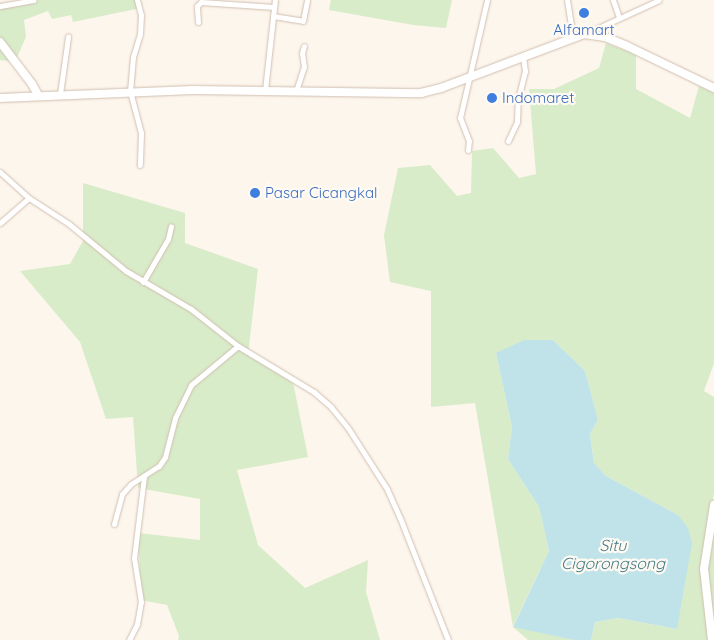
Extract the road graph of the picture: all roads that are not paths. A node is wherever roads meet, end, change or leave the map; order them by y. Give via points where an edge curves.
1 (33, 0) edge
2 (137, 0) edge
3 (275, 0) edge
4 (307, 0) edge
5 (487, 0) edge
6 (567, 0) edge
7 (613, 0) edge
8 (658, 0) edge
9 (210, 1) edge
10 (652, 1) edge
11 (0, 6) edge
12 (274, 6) junction
13 (273, 16) junction
14 (619, 17) junction
15 (198, 22) dead end
16 (584, 34) junction
17 (68, 37) dead end
18 (565, 40) junction
19 (0, 42) edge
20 (304, 46) dead end
21 (523, 57) junction
22 (470, 77) junction
23 (714, 88) edge
24 (265, 90) junction
25 (130, 91) junction
26 (296, 91) junction
27 (60, 94) junction
28 (38, 96) junction
29 (0, 98) edge
30 (508, 141) dead end
31 (468, 150) dead end
32 (140, 165) dead end
33 (0, 172) edge
34 (29, 198) junction
35 (0, 223) edge
36 (172, 226) dead end
37 (142, 282) junction
38 (238, 346) junction
39 (144, 476) junction
40 (714, 504) edge
41 (114, 524) dead end
42 (129, 640) edge
43 (448, 640) edge
44 (712, 640) edge

1 - 11 street
2 - 25 street via 141,15 140,34 133,57
3 - 12 street
4 - 13 street via 303,21
5 - 22 street
6 - 18 street via 572,25
7 - 14 street
8 - 10 street
9 - 12 street
9 - 15 street via 199,3
10 - 14 street
12 - 13 street
13 - 24 street
14 - 16 street
16 - 18 main road
16 - 23 main road via 627,46
17 - 27 street
18 - 21 main road
19 - 28 main road
20 - 26 street via 304,66
21 - 22 main road
21 - 30 street via 525,71 518,99 517,122
22 - 26 main road via 421,93
22 - 31 street via 460,118 469,141
24 - 25 main road
24 - 26 main road
25 - 27 main road
25 - 32 street via 141,133
27 - 28 main road
28 - 29 main road
33 - 34 street
34 - 35 street
34 - 37 street via 69,224
36 - 37 street via 168,239
37 - 38 street via 191,309
38 - 39 street via 192,385 175,418 165,457 159,466
38 - 43 street via 314,392 348,428 394,503
39 - 41 street via 122,494
39 - 42 street via 134,558 141,602 137,624
40 - 44 main road via 704,569

